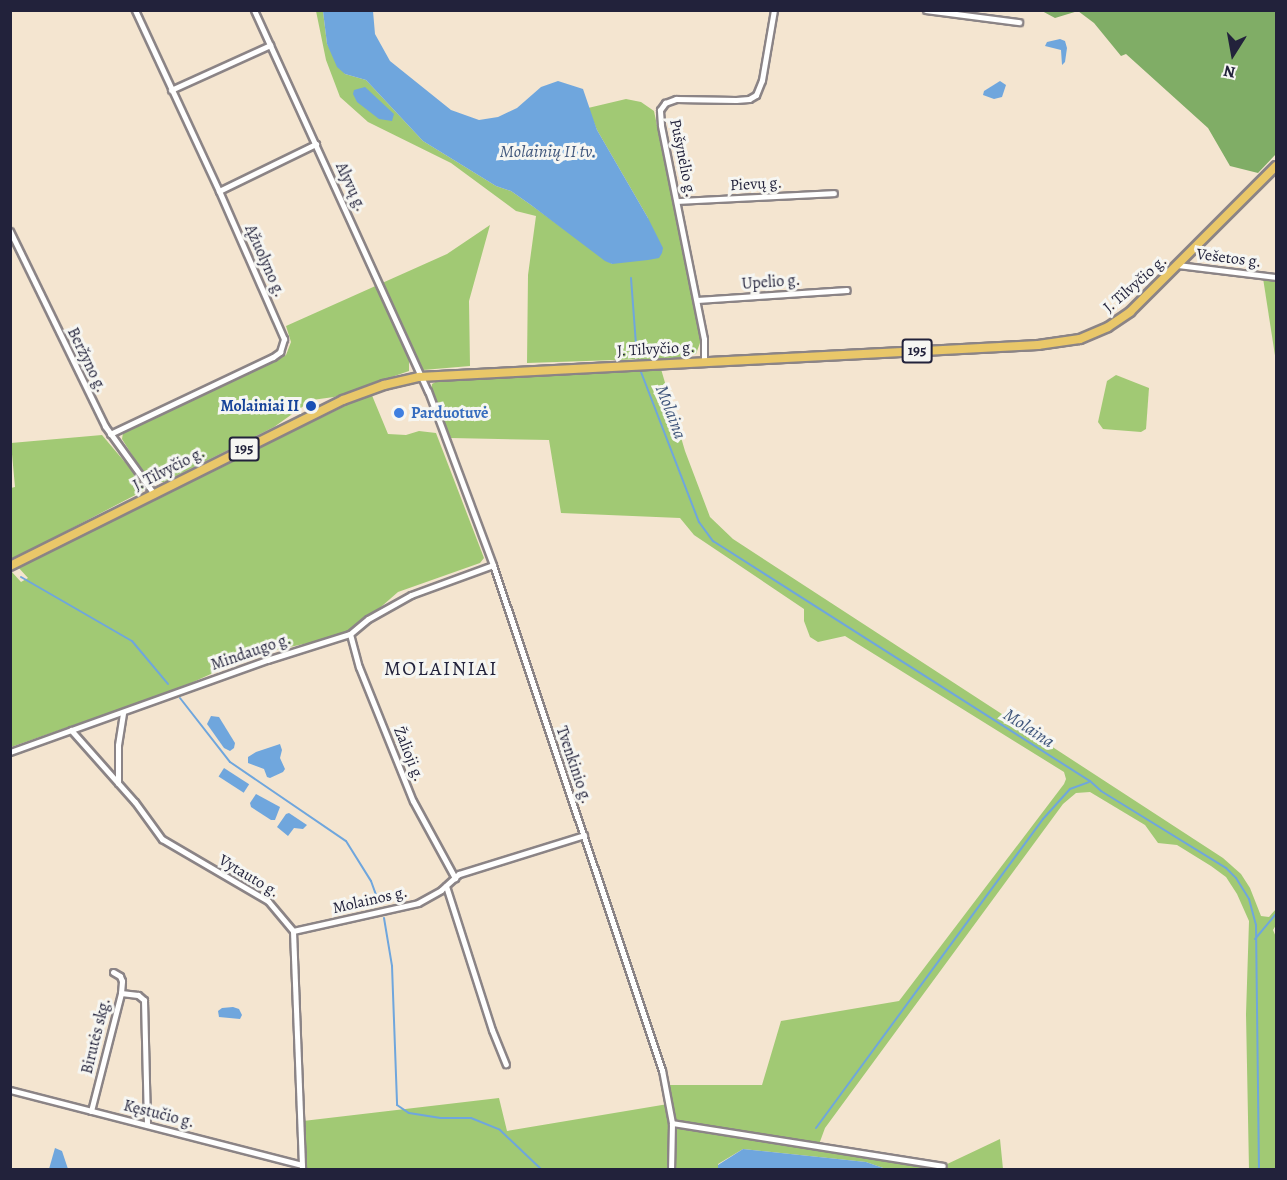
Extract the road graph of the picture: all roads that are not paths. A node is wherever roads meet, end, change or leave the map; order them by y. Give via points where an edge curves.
1 (135, 10) edge
2 (254, 10) edge
3 (774, 10) edge
4 (926, 10) edge
5 (990, 14) edge
6 (1019, 22) dead end
7 (270, 45) junction
8 (171, 90) junction
9 (316, 144) junction
10 (1276, 166) edge
11 (219, 191) junction
12 (834, 193) dead end
13 (678, 201) junction
14 (10, 231) edge
15 (1178, 265) junction
16 (1276, 277) edge
17 (847, 290) dead end
18 (697, 300) junction
19 (704, 361) junction
20 (419, 377) junction
21 (110, 434) junction
22 (154, 494) junction
23 (493, 565) junction
24 (10, 566) edge
25 (350, 634) junction
26 (123, 713) junction
27 (71, 730) junction
28 (10, 752) edge
29 (118, 783) junction
30 (584, 835) junction
31 (455, 878) junction
32 (446, 886) junction
33 (293, 931) junction
34 (113, 972) dead end
35 (121, 993) junction
36 (506, 1064) dead end
37 (10, 1090) edge
38 (92, 1111) junction
39 (672, 1123) junction
40 (147, 1125) junction
41 (943, 1166) dead end
42 (302, 1167) edge
43 (671, 1170) edge

1 - 8 street, Ąžuolyno g.
2 - 7 street, Alyvų g.
3 - 13 street, Pušynėlio g. via 756,95 736,100 676,99 662,106 661,125
4 - 5 street
5 - 6 street
7 - 8 street
7 - 9 street, Alyvų g.
8 - 11 street, Ąžuolyno g.
9 - 11 street
9 - 20 street, Alyvų g.
10 - 15 main road, J. Tilvyčio g. / 195
11 - 21 street, Ąžuolyno g. via 280,328 283,346 273,357
12 - 13 street, Pievų g.
13 - 18 street, Pušynėlio g.
14 - 21 street, Beržyno g.
15 - 16 street, Vešetos g.
15 - 19 main road, J. Tilvyčio g. / 195 via 1120,320 1085,338 1060,344
17 - 18 street, Upelio g.
18 - 19 street, Pušynėlio g.
19 - 20 main road, J. Tilvyčio g. / 195
20 - 22 main road, J. Tilvyčio g. / 195 via 343,400
20 - 23 street, Tvenkinio g. via 428,391
21 - 22 street, Beržyno g.
22 - 24 main road, J. Tilvyčio g. / 195
23 - 25 street, Mindaugo g. via 411,595
23 - 30 street, Tvenkinio g.
25 - 26 street, Mindaugo g.
25 - 31 street, Žalioji g. via 359,667 413,801
26 - 27 street, Mindaugo g.
26 - 29 street
27 - 28 street, Mindaugo g.
27 - 29 street, Vytauto g.
29 - 33 street, Vytauto g. via 162,839 268,901
30 - 31 street, Molainos g.
30 - 39 street, Tvenkinio g. via 662,1070
31 - 32 street, Molainos g.
32 - 33 street, Molainos g. via 418,903
32 - 36 street
33 - 42 street
34 - 35 street, Birutės skg. via 122,981
35 - 38 street, Birutės skg.
35 - 40 street via 138,995 144,1000
37 - 38 street, Kęstučio g.
38 - 40 street, Kęstučio g.
39 - 41 street
39 - 43 street, Tvenkinio g.
40 - 42 street, Kęstučio g.

